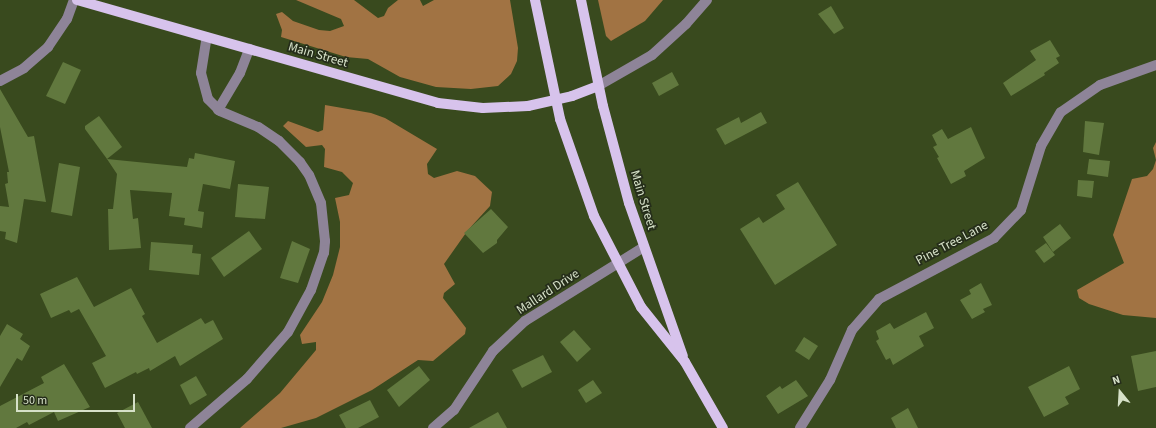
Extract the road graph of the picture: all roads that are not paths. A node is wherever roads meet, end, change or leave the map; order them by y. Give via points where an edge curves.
1 (76, 0) edge
2 (535, 0) edge
3 (581, 0) edge
4 (707, 0) edge
5 (207, 37) junction
6 (249, 49) junction
7 (1156, 65) edge
8 (0, 82) edge
9 (598, 86) junction
10 (555, 100) junction
11 (218, 110) junction
12 (644, 247) junction
13 (617, 264) junction
14 (685, 362) junction
15 (190, 428) edge
16 (433, 428) edge
17 (723, 428) edge
18 (800, 428) edge

1 - 5 main road, Main Street
1 - 8 street via 48,47 24,68
2 - 10 main road
3 - 9 main road
4 - 9 street via 686,24 652,54
5 - 6 main road, Main Street
5 - 11 street via 202,82 208,99
6 - 10 main road, Main Street via 438,103 505,108
6 - 11 street via 240,73
7 - 18 street, Pine Tree Lane via 1100,85 1061,112 1041,146 1021,210 994,238 879,299 852,330 830,380
9 - 10 main road, Main Street
9 - 12 main road, Main Street via 627,196
10 - 13 main road, Main Street via 581,185
11 - 15 street via 267,133 300,162 309,175 321,203 325,241 311,290 288,332 247,379
12 - 13 street, Mallard Drive
12 - 14 main road, Main Street
13 - 14 main road, Main Street via 648,318
13 - 16 street, Mallard Drive via 525,321 493,350 454,410
14 - 17 main road, Main Street

